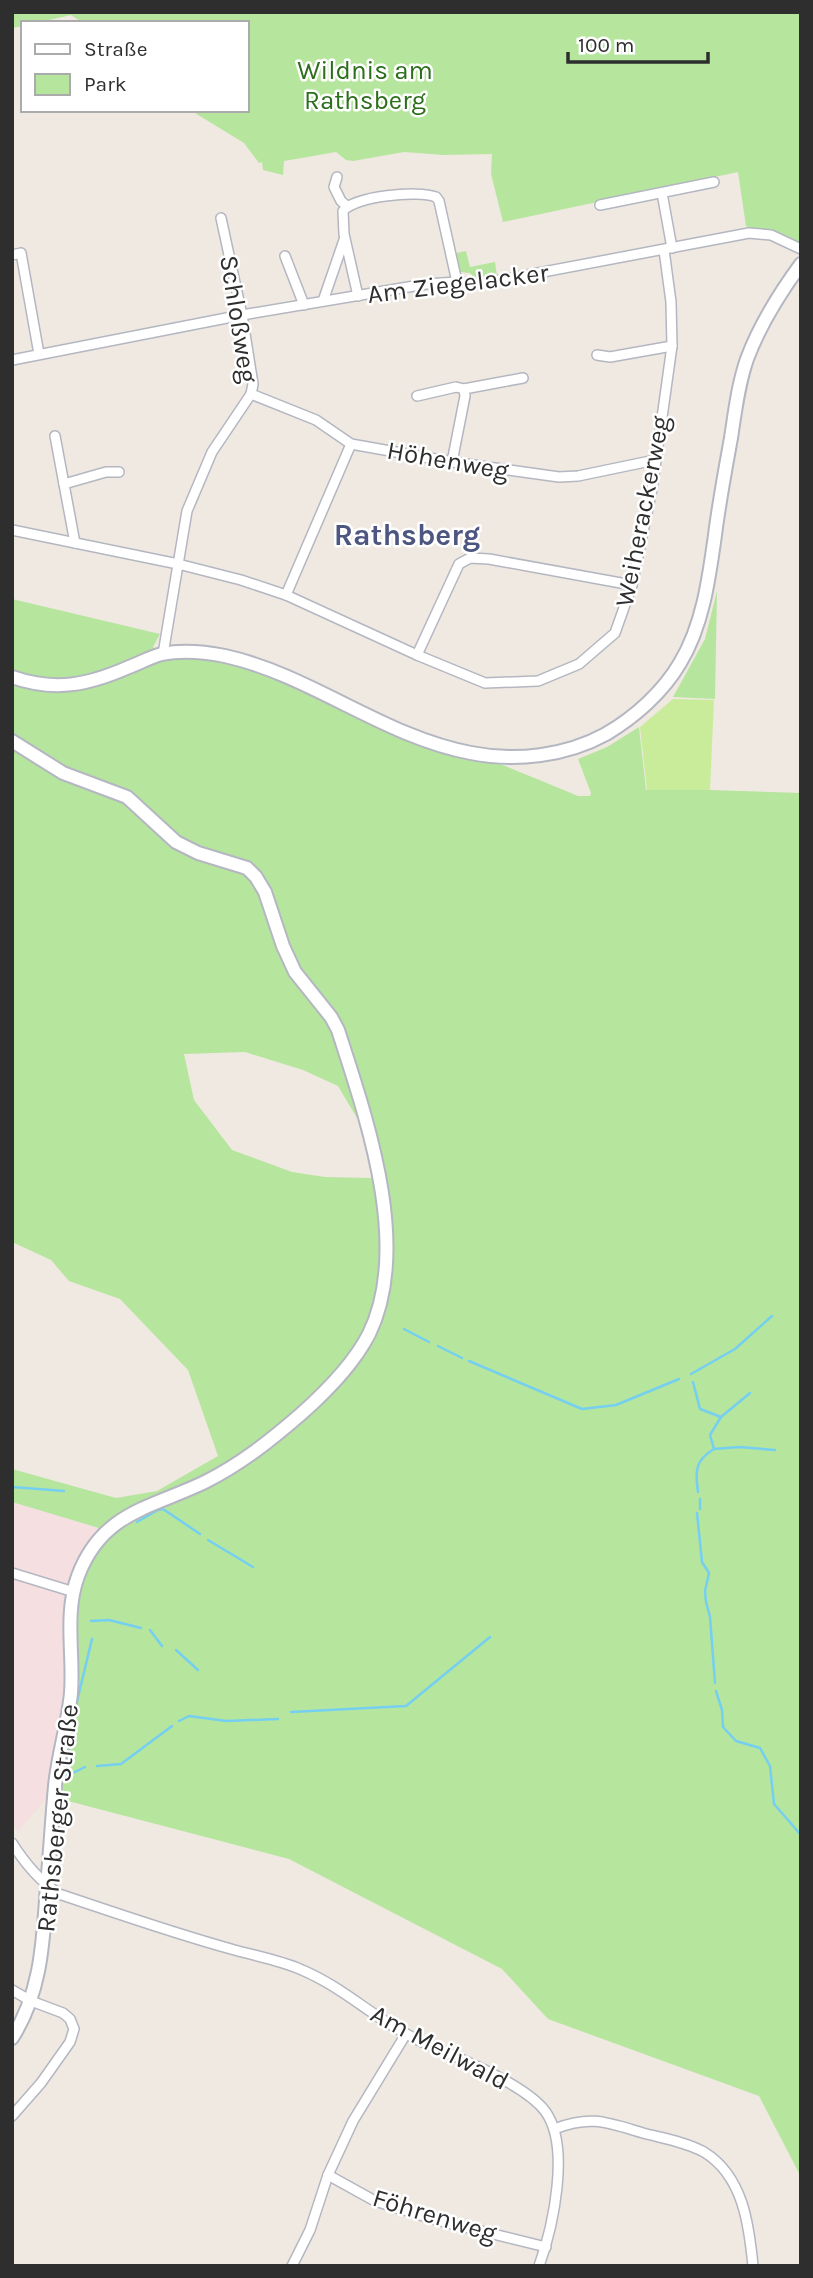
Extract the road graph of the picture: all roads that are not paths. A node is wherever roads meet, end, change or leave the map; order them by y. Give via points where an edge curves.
1 (337, 177) dead end
2 (713, 183) dead end
3 (662, 193) junction
4 (600, 205) dead end
5 (347, 206) junction
6 (222, 218) dead end
7 (344, 234) junction
8 (668, 249) junction
9 (801, 249) edge
10 (12, 255) edge
11 (285, 256) dead end
12 (801, 264) edge
13 (457, 282) junction
14 (358, 296) junction
15 (323, 301) junction
16 (304, 304) junction
17 (242, 315) junction
18 (672, 346) junction
19 (39, 354) junction
20 (597, 355) dead end
21 (12, 360) edge
22 (523, 378) dead end
23 (464, 389) junction
24 (251, 394) junction
25 (417, 396) dead end
26 (55, 436) dead end
27 (351, 444) junction
28 (655, 460) junction
29 (452, 462) junction
30 (119, 472) dead end
31 (64, 484) junction
32 (12, 530) edge
33 (75, 543) junction
34 (178, 564) junction
35 (632, 585) junction
36 (286, 595) junction
37 (163, 654) junction
38 (417, 655) junction
39 (12, 677) edge
40 (12, 741) edge
41 (12, 1573) edge
42 (74, 1592) junction
43 (12, 1843) edge
44 (16, 1854) edge
45 (47, 1886) junction
46 (12, 1990) edge
47 (31, 2001) junction
48 (406, 2034) junction
49 (12, 2038) edge
50 (12, 2116) edge
51 (554, 2129) junction
52 (328, 2175) junction
53 (546, 2247) junction
54 (292, 2266) edge
55 (539, 2266) edge
56 (752, 2266) edge

1 - 5 street via 334,187
2 - 3 street
3 - 4 street
3 - 8 street
5 - 7 street
5 - 13 street via 385,196 436,197
6 - 17 street, Schloßweg
7 - 14 street
7 - 15 street
8 - 9 street, Am Ziegelacker via 750,233 771,235
8 - 13 street, Am Ziegelacker via 481,284
8 - 18 street, Weiherackerweg
10 - 19 street via 20,253
11 - 16 street
12 - 37 street via 768,313 747,361 706,588 692,639 664,686 626,722 567,751 498,757 470,753 395,727 263,667 223,656
13 - 14 street, Am Ziegelacker
14 - 15 street, Am Ziegelacker
15 - 16 street, Am Ziegelacker
16 - 17 street, Am Ziegelacker
17 - 19 street, Am Ziegelacker
17 - 24 street, Schloßweg
18 - 20 street via 610,357
18 - 28 street, Weiherackerweg
19 - 21 street, Am Ziegelacker
22 - 23 street
23 - 25 street
23 - 29 street
24 - 27 street, Höhenweg via 316,420
24 - 34 street, Schloßweg via 212,452 187,511
26 - 31 street
27 - 29 street, Höhenweg
27 - 36 street
28 - 29 street, Höhenweg via 559,477
28 - 35 street, Weiherackerweg
30 - 31 street
31 - 33 street
32 - 33 street, Weiherackerweg
33 - 34 street, Weiherackerweg
34 - 36 street, Weiherackerweg
34 - 37 street, Schloßweg
35 - 38 street, Weiherackerweg via 615,633 579,664 538,681 485,683
35 - 38 street via 470,558 459,564
36 - 38 street, Weiherackerweg
37 - 39 street via 67,686
40 - 42 street, Rathsberger Straße via 73,778 127,797 176,842 247,868 256,877 295,972 338,1030 374,1154 387,1232 377,1315 355,1357 318,1398 241,1463 123,1517 91,1552
41 - 42 street
42 - 45 street, Rathsberger Straße via 71,1693 57,1772
43 - 44 street
44 - 45 street
45 - 47 street, Rathsberger Straße via 41,1966
45 - 48 street, Am Meilwald via 114,1913 306,1971
46 - 47 street
47 - 49 street, Rathsberger Straße
47 - 50 street via 63,2013 74,2029 63,2053
48 - 51 street, Am Meilwald via 534,2099
48 - 52 street via 369,2092
51 - 53 street via 559,2157
51 - 56 street via 596,2120 702,2151 723,2168 737,2191 748,2223
52 - 53 street, Föhrenweg via 375,2201
52 - 54 street
53 - 55 street

